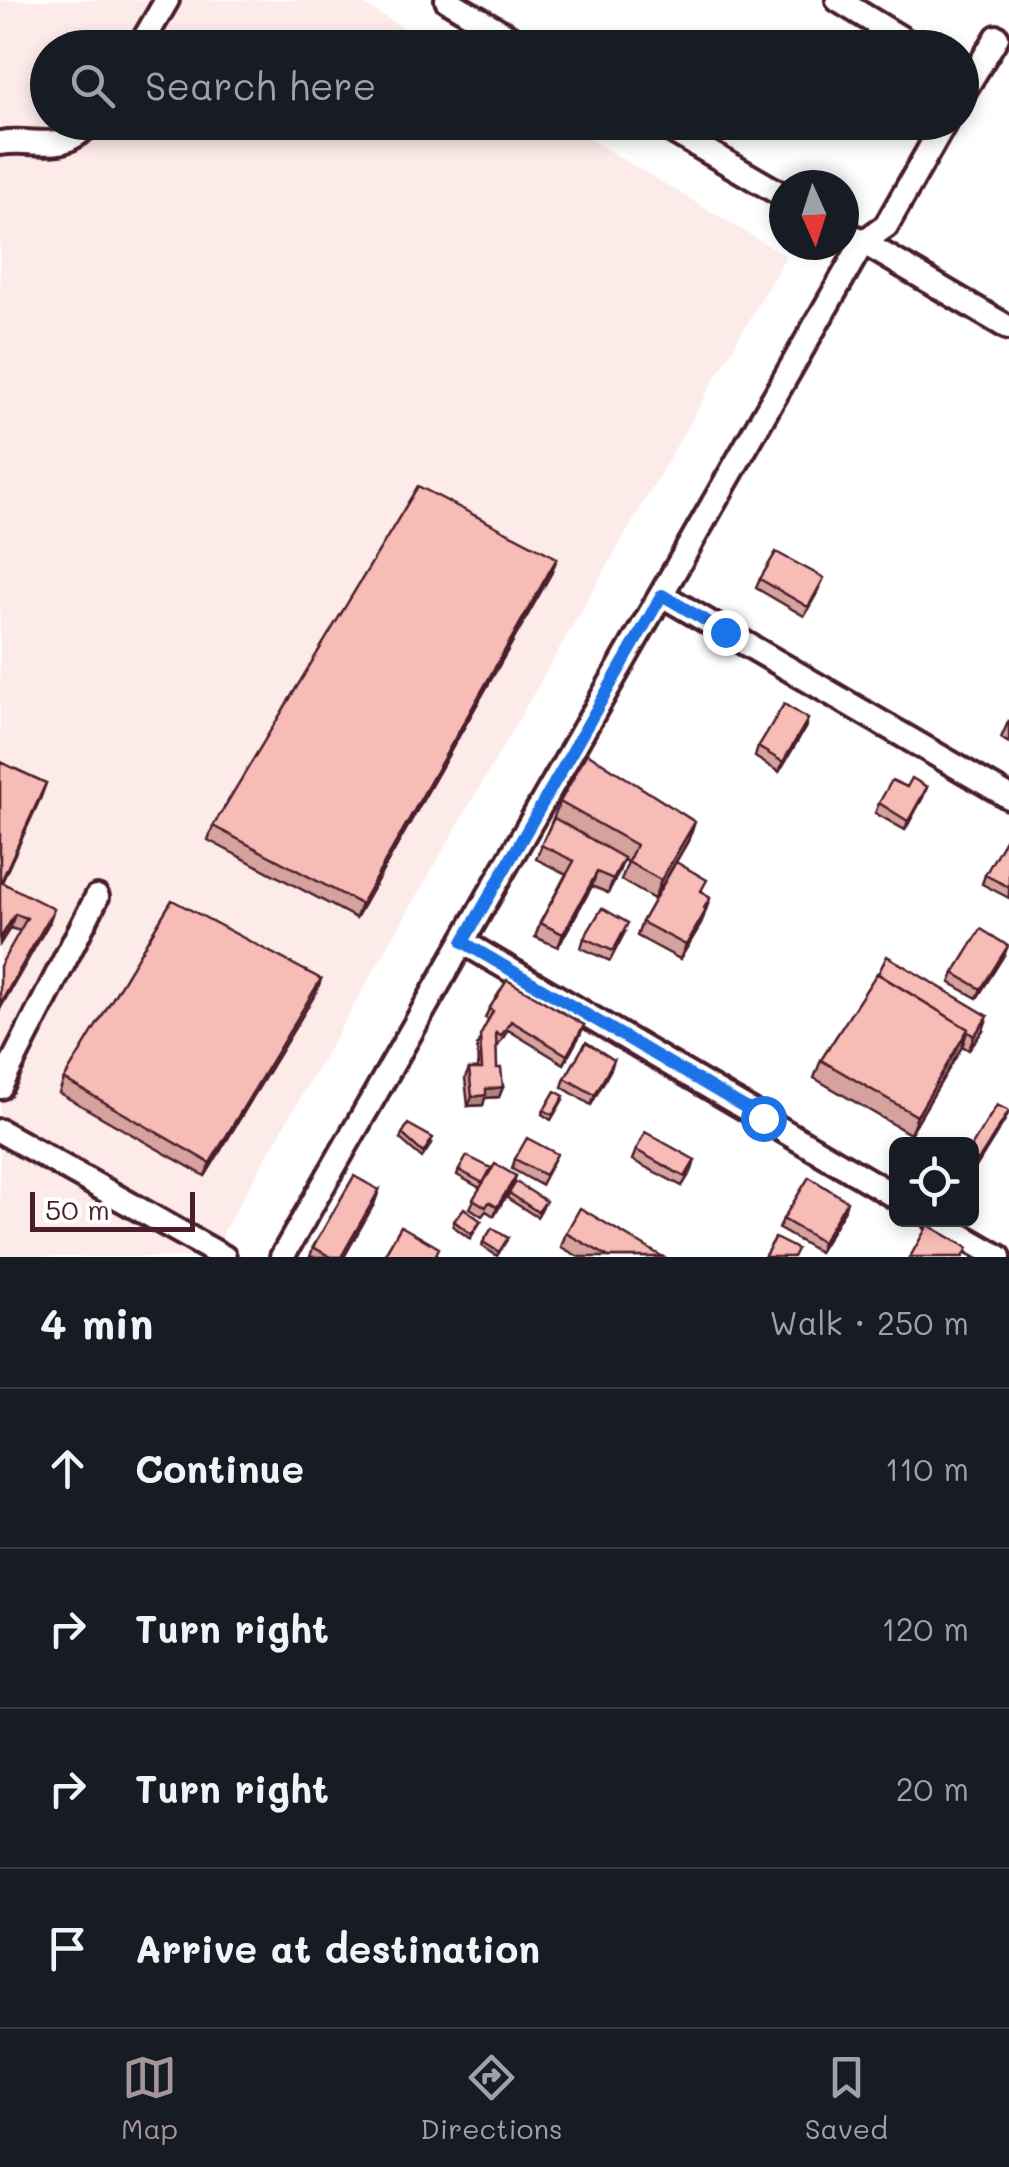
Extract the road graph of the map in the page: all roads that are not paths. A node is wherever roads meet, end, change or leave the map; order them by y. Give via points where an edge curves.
1 (168, 0) edge
2 (447, 0) edge
3 (838, 0) edge
4 (150, 30) edge
5 (498, 30) edge
6 (887, 30) edge
7 (997, 37) dead end
8 (979, 62) edge
9 (67, 140) edge
10 (688, 140) edge
11 (935, 140) edge
12 (0, 144) edge
13 (769, 187) edge
14 (859, 235) edge
15 (859, 240) edge
16 (841, 260) edge
17 (1009, 328) edge
18 (662, 595) junction
19 (1009, 797) edge
20 (97, 897) dead end
21 (463, 942) junction
22 (0, 1087) edge
23 (0, 1131) edge
24 (889, 1193) edge
25 (947, 1227) edge
26 (224, 1257) edge
27 (282, 1257) edge
28 (999, 1257) edge

1 - 4 street
2 - 5 street
3 - 6 street
7 - 8 street
9 - 12 street
10 - 13 street
11 - 14 street via 886,226
15 - 17 street
16 - 18 street
18 - 19 street
18 - 21 street
20 - 22 street
21 - 24 street
21 - 27 street
23 - 26 street
25 - 28 street

